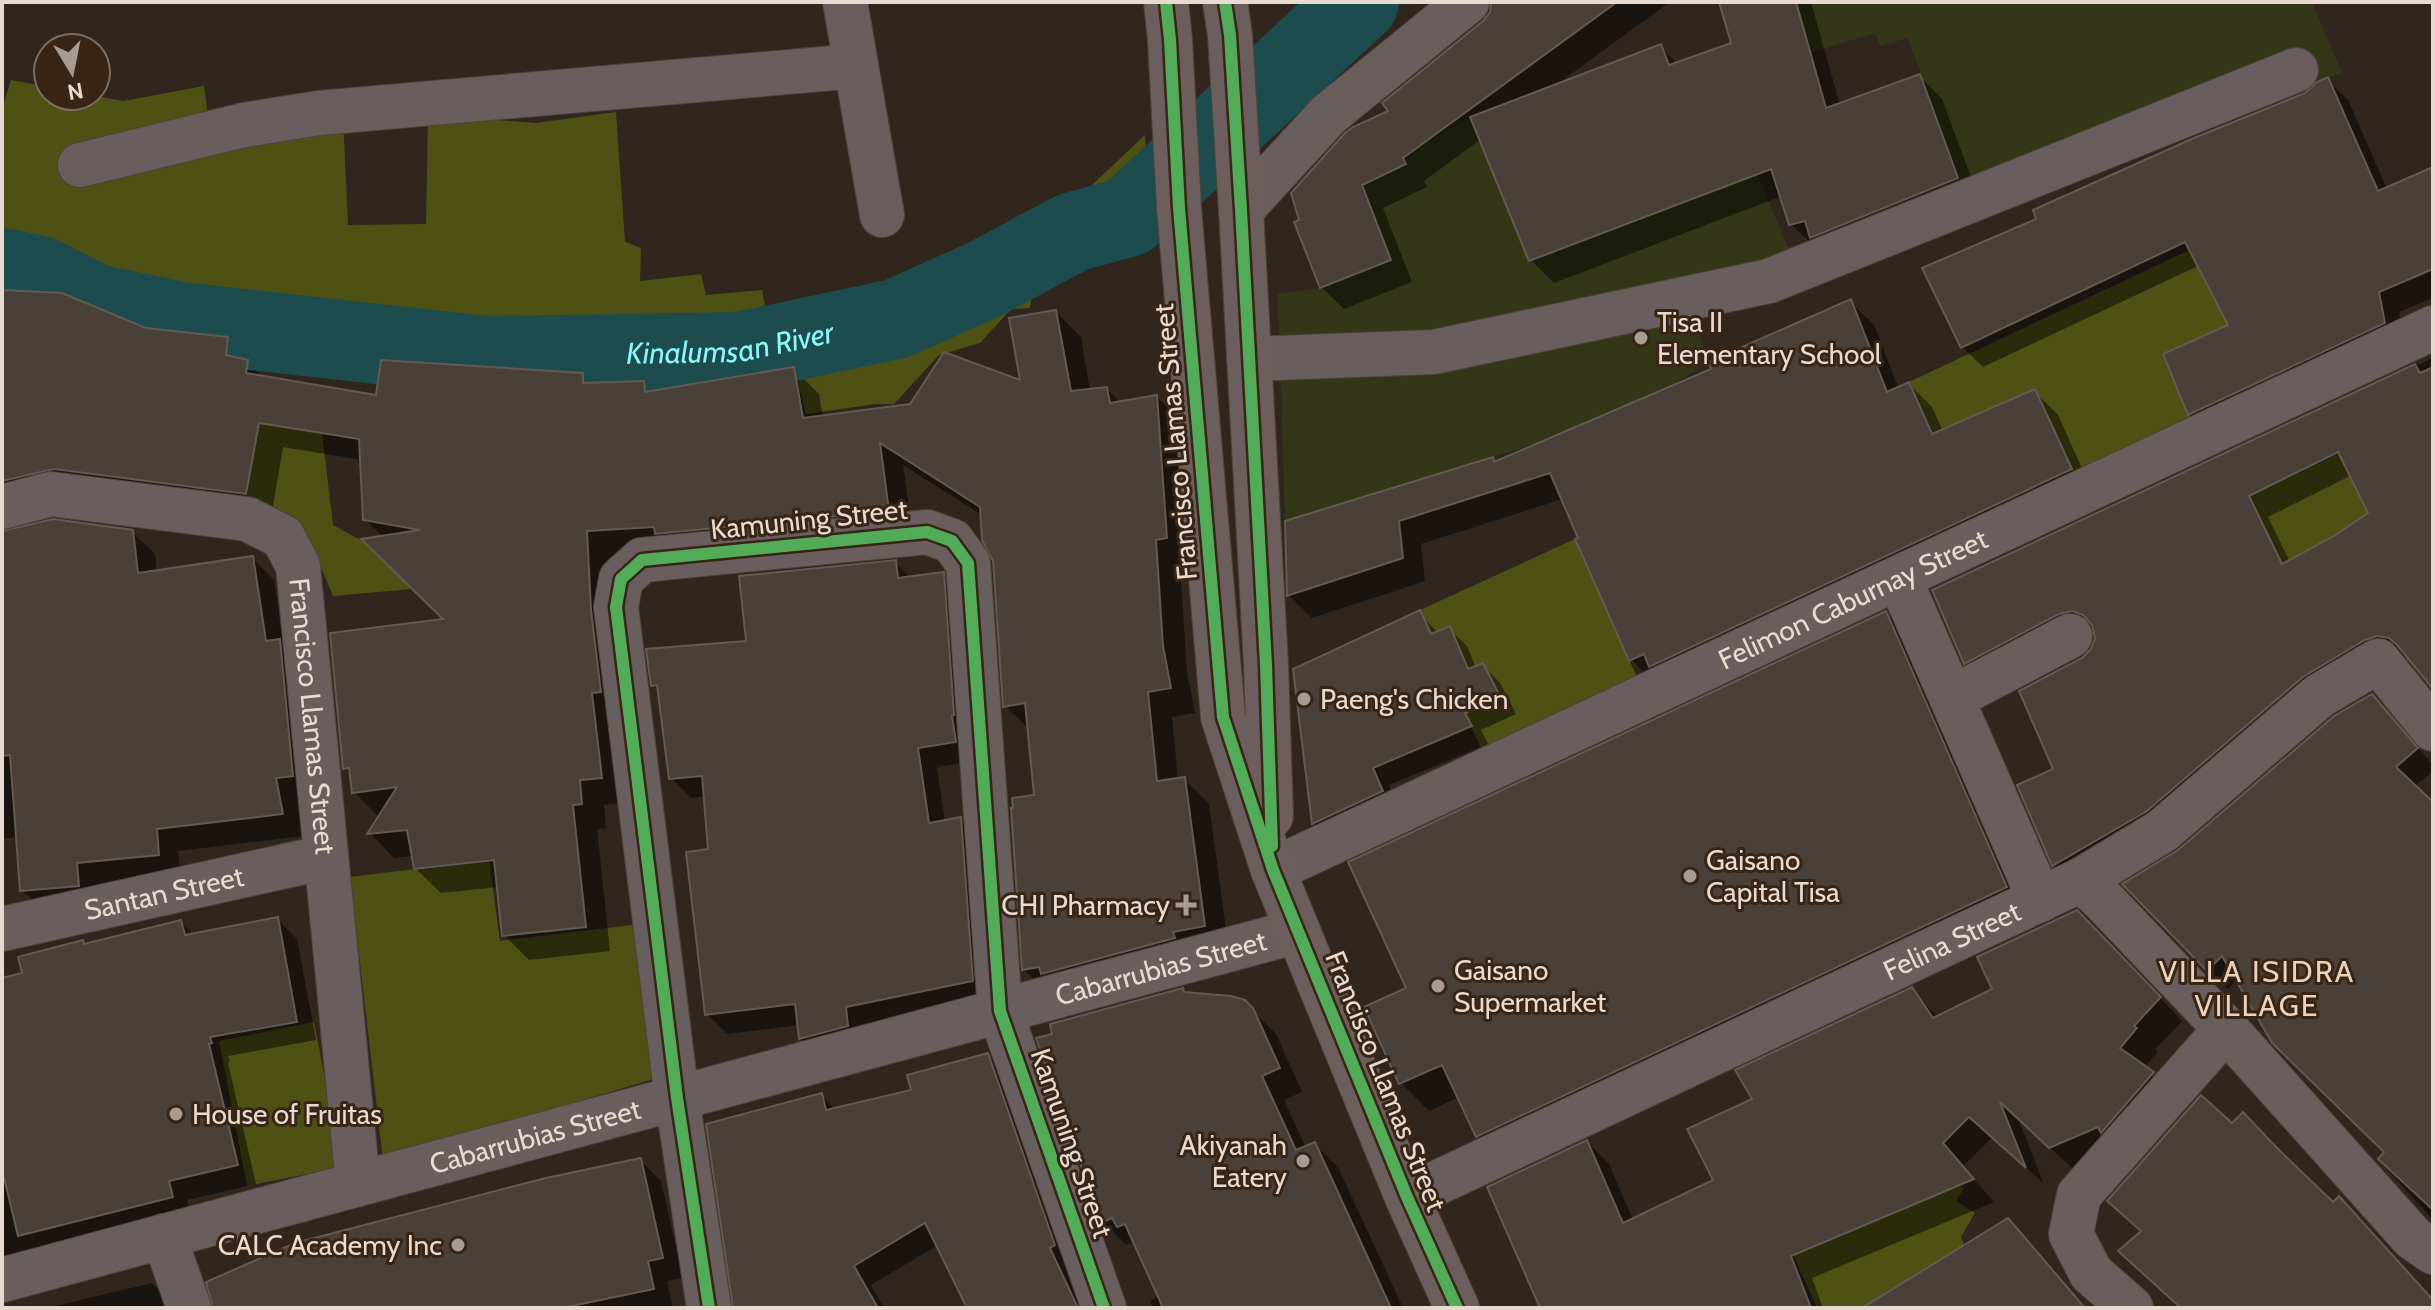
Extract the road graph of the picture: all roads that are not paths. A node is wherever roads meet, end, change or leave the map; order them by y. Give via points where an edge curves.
1 (845, 2) edge
2 (1467, 2) edge
3 (1227, 19) edge
4 (1168, 21) edge
5 (856, 66) junction
6 (2296, 70) dead end
7 (80, 165) dead end
8 (1240, 198) junction
9 (882, 215) dead end
10 (2433, 328) edge
11 (1249, 359) junction
12 (2, 507) edge
13 (1899, 578) junction
14 (2070, 636) dead end
15 (1952, 698) junction
16 (2433, 729) edge
17 (326, 857) junction
18 (1273, 870) junction
19 (2081, 880) junction
20 (2040, 900) junction
21 (3, 925) edge
22 (1298, 931) junction
23 (1000, 1011) junction
24 (2226, 1029) junction
25 (677, 1098) junction
26 (358, 1184) junction
27 (1407, 1197) junction
28 (164, 1236) junction
29 (2433, 1252) edge
30 (2, 1280) edge
31 (189, 1308) edge
32 (709, 1308) edge
33 (1104, 1308) edge
34 (1457, 1308) edge
35 (2131, 1308) edge

1 - 5 street
2 - 8 street via 1328,115
3 - 8 main road, Francisco Llamas Street
4 - 18 main road, Francisco Llamas Street via 1223,717
5 - 7 street via 319,113 244,125
5 - 9 street
6 - 11 street via 1769,281 1434,352
8 - 11 main road, Francisco Llamas Street
10 - 13 street, Felimon Caburnay Street
11 - 18 main road, Francisco Llamas Street
12 - 17 street, Francisco Llamas Street via 51,494 247,519 283,537 298,566
13 - 15 street
13 - 18 street, Felimon Caburnay Street
14 - 15 street
15 - 20 street
16 - 19 street, Felina Street via 2378,661 2319,696 2162,831
17 - 21 street, Santan Street
17 - 26 street, Francisco Llamas Street
18 - 22 main road, Francisco Llamas Street
19 - 20 street, Felina Street
19 - 24 street
20 - 27 street, Felina Street
22 - 23 street, Cabarrubias Street
22 - 27 main road, Francisco Llamas Street
23 - 25 street, Cabarrubias Street
23 - 25 street, Kamuning Street via 968,563 952,541 927,532 642,560 621,579 616,607
23 - 33 street, Kamuning Street
24 - 29 street via 2413,1238
24 - 35 street via 2079,1195 2071,1234 2091,1273
25 - 26 street, Cabarrubias Street
25 - 32 street, Kamuning Street
26 - 28 street, Cabarrubias Street
27 - 34 main road, Francisco Llamas Street
28 - 30 street, Cabarrubias Street
28 - 31 street

